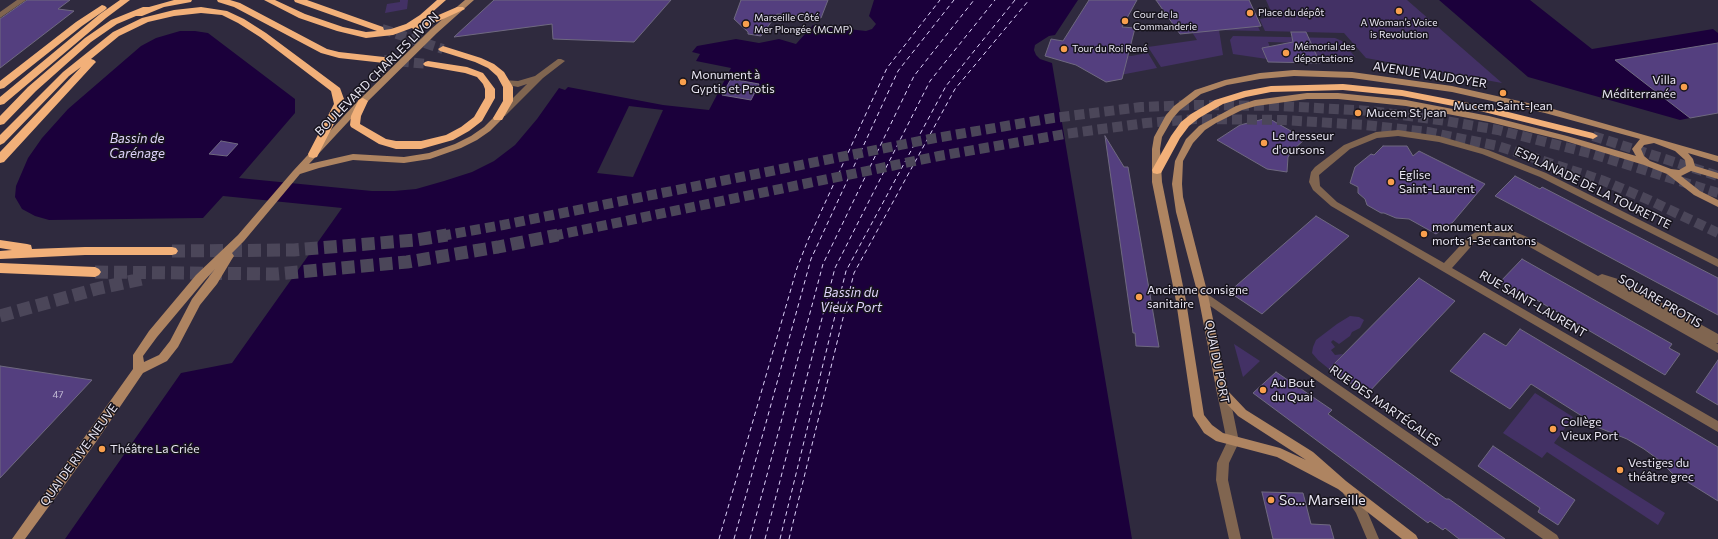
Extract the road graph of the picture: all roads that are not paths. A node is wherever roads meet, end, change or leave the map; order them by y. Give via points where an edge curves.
1 (22, 0) edge
2 (115, 0) edge
3 (126, 0) edge
4 (188, 0) edge
5 (221, 0) edge
6 (268, 0) edge
7 (298, 0) edge
8 (442, 0) edge
9 (470, 0) edge
10 (162, 5) junction
11 (238, 5) junction
12 (460, 9) junction
13 (174, 13) junction
14 (0, 16) edge
15 (302, 16) junction
16 (380, 29) tunnel mouth
17 (263, 35) junction
18 (443, 49) tunnel mouth
19 (384, 60) tunnel mouth
20 (561, 61) dead end
21 (428, 64) tunnel mouth
22 (540, 76) junction
23 (506, 82) junction
24 (0, 86) edge
25 (363, 101) junction
26 (0, 102) edge
27 (498, 118) junction
28 (18, 121) junction
29 (0, 122) edge
30 (1593, 136) tunnel mouth
31 (0, 140) edge
32 (1654, 141) junction
33 (1670, 145) junction
34 (313, 154) junction
35 (0, 158) edge
36 (1718, 159) edge
37 (1647, 163) junction
38 (1690, 168) junction
39 (301, 169) junction
40 (1157, 170) junction
41 (1670, 172) junction
42 (1718, 176) edge
43 (1334, 204) joint
44 (1718, 204) edge
45 (241, 238) junction
46 (0, 244) edge
47 (84, 251) junction
48 (172, 251) tunnel mouth
49 (0, 255) edge
50 (1718, 264) edge
51 (0, 268) edge
52 (1446, 268) junction
53 (95, 272) tunnel mouth
54 (1589, 275) junction
55 (1203, 295) junction
56 (1718, 339) edge
57 (1718, 349) edge
58 (139, 370) junction
59 (1223, 393) junction
60 (1718, 427) edge
61 (1232, 442) junction
62 (1344, 486) junction
63 (18, 539) edge
64 (1235, 539) edge
65 (1373, 539) edge
66 (1412, 539) edge
67 (1553, 539) edge

1 - 14 street
2 - 24 highway via 79,24
3 - 26 highway via 103,16
4 - 10 highway
5 - 11 highway
6 - 15 highway
7 - 16 highway
8 - 15 highway via 409,26 379,34 354,33
9 - 12 street, BOULEVARD CHARLES LIVON
10 - 28 highway via 117,25 86,47 43,90
10 - 29 highway via 122,18 88,40 36,84
11 - 17 highway
11 - 19 highway via 324,51
12 - 15 highway via 399,36 374,40 342,36
12 - 25 street, BOULEVARD CHARLES LIVON
13 - 17 highway via 201,10 224,12
13 - 28 highway via 145,20 116,34 80,62
13 - 35 highway via 143,24 115,40 63,90
17 - 34 highway via 329,84 338,94 340,99 336,111
18 - 23 highway via 491,66
20 - 22 street
21 - 25 highway via 467,70 480,75 487,83 490,98 486,109 465,129 449,138 421,145 383,142 356,125 356,116
22 - 23 street via 525,83
22 - 27 street
23 - 27 highway via 508,101
25 - 34 street, BOULEVARD CHARLES LIVON
27 - 39 street via 468,140 445,152 430,156 404,160 353,157
28 - 31 highway
30 - 40 highway via 1484,108 1408,94 1343,87 1271,89 1219,102 1195,116 1176,136
32 - 33 street, AVENUE VAUDOYER
32 - 37 street via 1641,142 1636,149
32 - 40 street, AVENUE VAUDOYER via 1546,110 1452,89 1352,75 1294,73 1225,83 1194,95 1177,108 1161,128 1156,148
33 - 36 street
33 - 38 street, AVENUE VAUDOYER via 1689,159
34 - 39 street, BOULEVARD CHARLES LIVON
37 - 41 street
37 - 55 street, QUAI DU PORT via 1539,131 1382,100 1320,96 1293,97 1255,104 1229,112 1212,121 1194,135 1179,161 1177,184 1180,212
38 - 41 street
38 - 42 street
39 - 45 street, QUAI DE RIVE-NEUVE
40 - 61 street, QUAI DU PORT via 1157,182 1181,301 1198,416 1213,433
41 - 44 street via 1696,193
43 - 50 street, ESPLANADE DE LA TOURETTE via 1316,188 1314,174 1318,169 1355,142 1376,135 1398,133 1424,136 1499,157 1543,175
43 - 52 street, RUE SAINT-LAURENT
45 - 58 street, QUAI DE RIVE-NEUVE via 196,302 174,344 163,358
45 - 58 street, QUAI DE RIVE-NEUVE via 200,278 152,336 138,355
46 - 47 highway via 19,248
47 - 48 highway
47 - 49 highway
51 - 53 highway
52 - 54 street, SQUARE PROTIS via 1472,239 1481,233 1498,232 1521,238
52 - 60 street, RUE SAINT-LAURENT
54 - 56 street, SQUARE PROTIS via 1617,284
54 - 57 street, SQUARE PROTIS
55 - 59 street, QUAI DU PORT
55 - 67 street, RUE DES MARTÉGALES
58 - 63 street, QUAI DE RIVE-NEUVE
59 - 61 street, QUAI DU PORT
59 - 62 street via 1242,413 1294,445
61 - 62 street via 1280,453
61 - 64 street via 1223,463 1222,480
62 - 65 street via 1361,510
62 - 66 street

